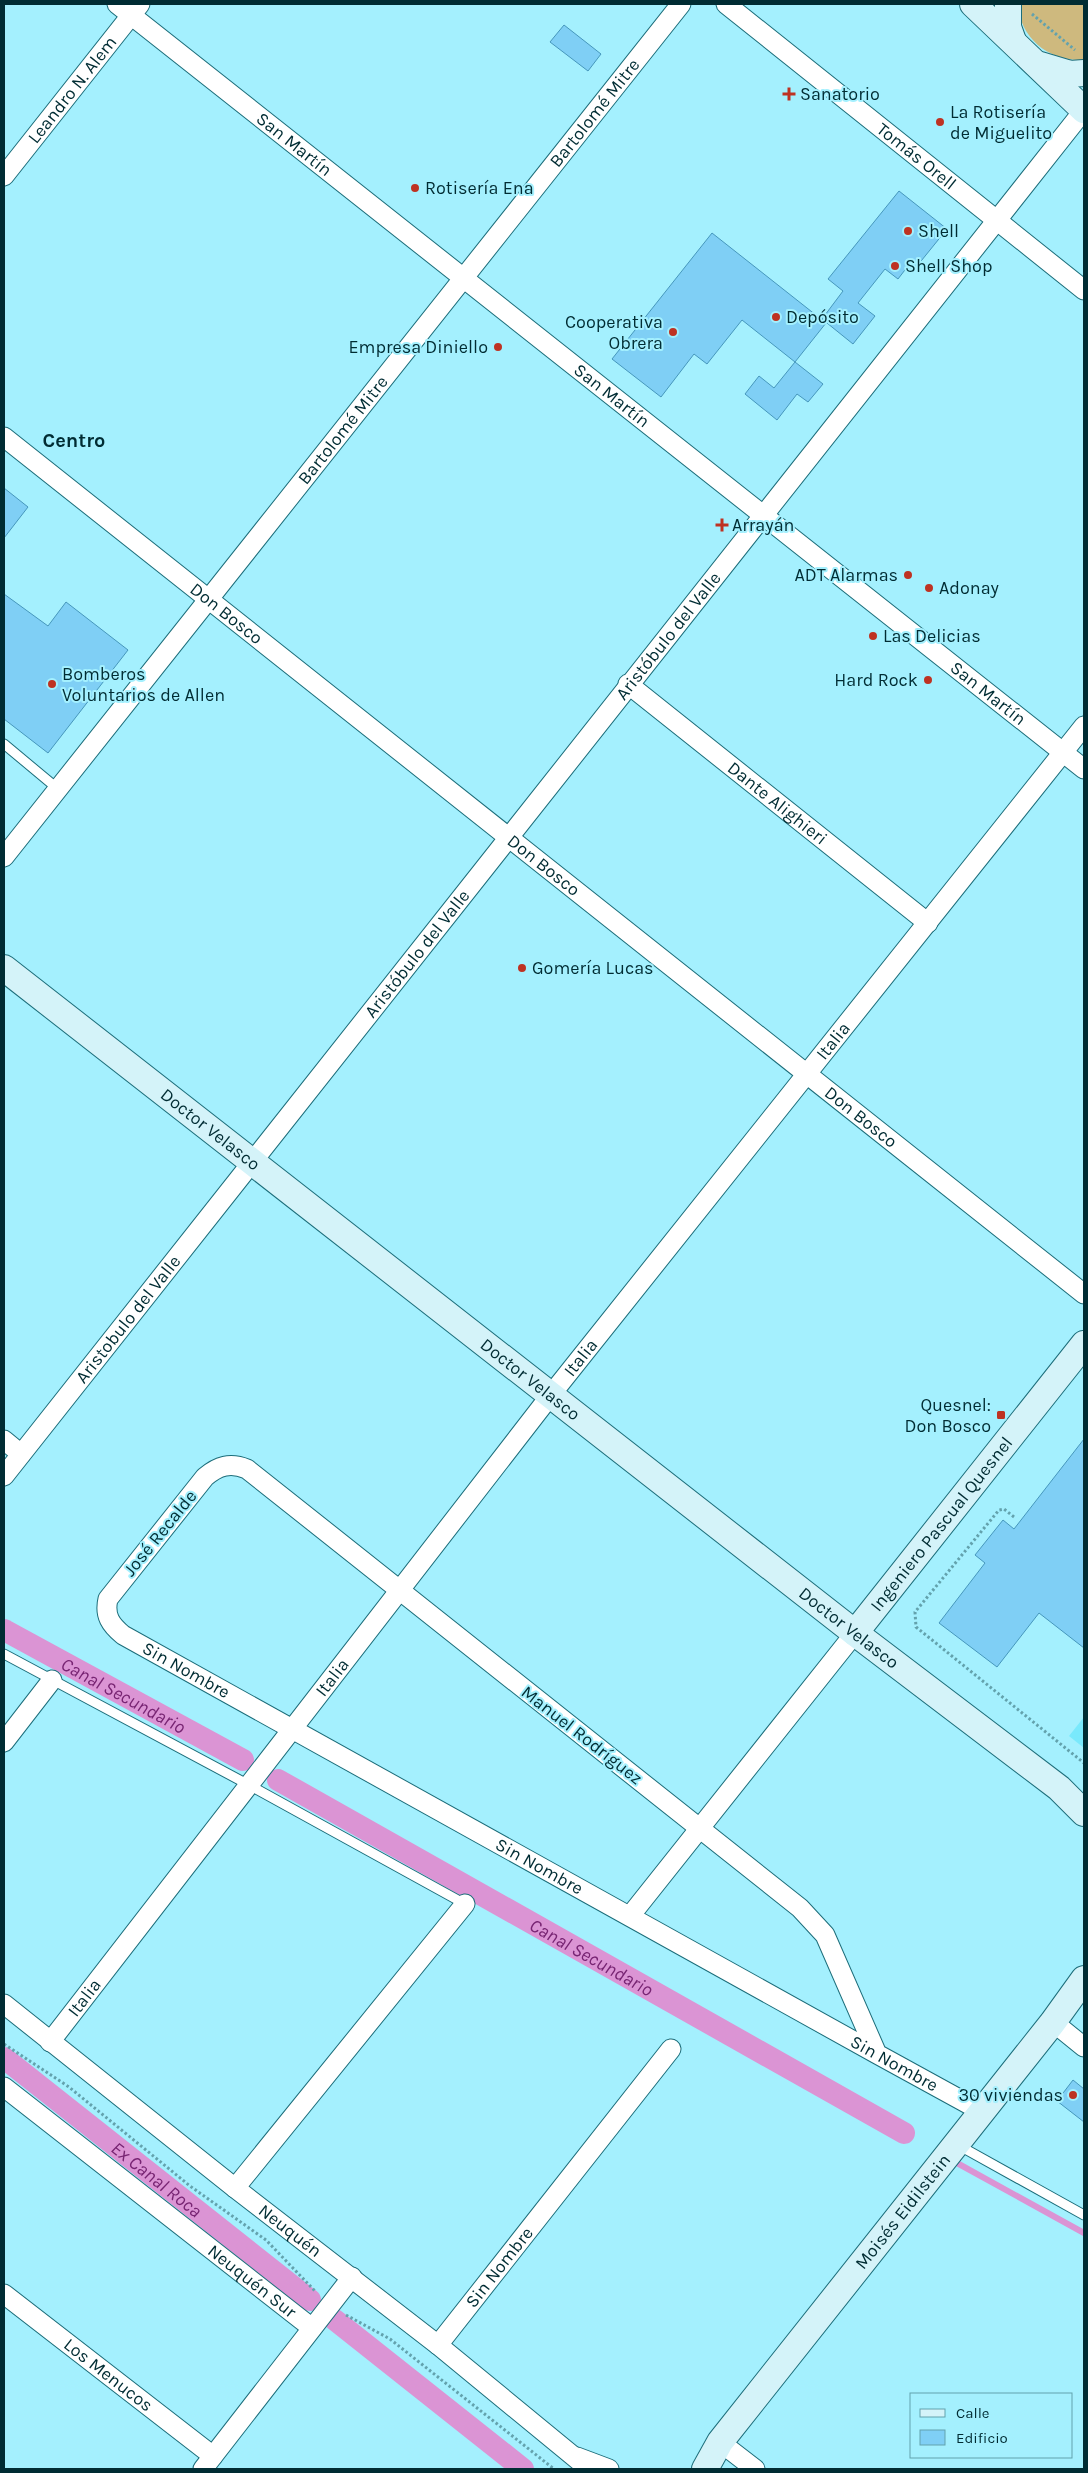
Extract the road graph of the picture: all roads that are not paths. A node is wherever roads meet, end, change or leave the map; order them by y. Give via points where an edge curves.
1 (681, 4) edge
2 (726, 4) edge
3 (973, 4) edge
4 (129, 7) edge
5 (1017, 7) edge
6 (1013, 42) junction
7 (1034, 62) junction
8 (1081, 63) edge
9 (1084, 110) edge
10 (4, 176) edge
11 (996, 220) junction
12 (463, 278) junction
13 (1084, 290) edge
14 (4, 437) edge
15 (762, 515) junction
16 (209, 599) junction
17 (628, 684) junction
18 (1084, 726) edge
19 (4, 744) edge
20 (1063, 753) junction
21 (1084, 769) edge
22 (58, 788) junction
23 (508, 836) junction
24 (4, 857) edge
25 (928, 922) junction
26 (4, 968) edge
27 (807, 1074) junction
28 (251, 1161) junction
29 (1084, 1294) edge
30 (1084, 1344) edge
31 (550, 1396) junction
32 (4, 1440) edge
33 (21, 1454) junction
34 (230, 1465) joint
35 (4, 1476) edge
36 (400, 1590) junction
37 (106, 1614) joint
38 (855, 1633) junction
39 (4, 1654) edge
40 (52, 1680) junction
41 (293, 1729) junction
42 (4, 1742) edge
43 (249, 1785) junction
44 (1059, 1788) junction
45 (1084, 1801) edge
46 (1084, 1813) edge
47 (700, 1828) junction
48 (465, 1904) joint
49 (630, 1916) junction
50 (1084, 1979) edge
51 (7, 2013) edge
52 (1053, 2022) junction
53 (50, 2042) junction
54 (1084, 2047) edge
55 (671, 2048) dead end
56 (877, 2054) junction
57 (4, 2087) edge
58 (981, 2111) junction
59 (955, 2144) junction
60 (234, 2188) junction
61 (1084, 2215) edge
62 (352, 2278) junction
63 (4, 2294) edge
64 (312, 2328) junction
65 (438, 2345) junction
66 (720, 2442) junction
67 (208, 2463) edge
68 (582, 2463) edge
69 (608, 2469) edge
70 (685, 2469) edge
71 (704, 2469) edge
72 (755, 2469) edge

1 - 12 street, Bartolomé Mitre
2 - 11 street, Tomás Orell
3 - 6 main road
4 - 10 street, Leandro N. Alem
4 - 12 street, San Martín
5 - 6 main road via 1008,27
6 - 7 main road
7 - 8 main road via 1059,72
7 - 9 main road
9 - 11 street, Aristóbulo del Valle
11 - 13 street, Tomás Orell
11 - 15 street, Aristóbulo del Valle
12 - 15 street, San Martín
12 - 16 street, Bartolomé Mitre
14 - 16 street, Don Bosco
15 - 17 street, Aristóbulo del Valle
15 - 20 street, San Martín
16 - 22 street, Bartolomé Mitre
16 - 23 street, Don Bosco
17 - 23 street, Aristóbulo del Valle
17 - 25 street, Dante Alighieri
18 - 20 street, Italia
19 - 22 lane
20 - 21 street, San Martín
20 - 25 street, Italia
22 - 24 street, Bartolomé Mitre
23 - 27 street, Don Bosco
23 - 28 street, Aristóbulo del Valle
25 - 27 street, Italia
26 - 28 main road, Doctor Velasco
27 - 29 street, Don Bosco
27 - 31 street, Italia
28 - 31 main road, Doctor Velasco
28 - 33 street, Aristobulo del Valle
30 - 38 main road, Ingeniero Pascual Quesnel
31 - 36 street, Italia
31 - 38 main road, Doctor Velasco
32 - 33 street
33 - 35 street, Aristobulo del Valle
34 - 36 street, Manuel Rodríguez via 239,1466 254,1475
34 - 37 street, José Recalde via 220,1467 205,1477 112,1593
36 - 41 street, Italia
36 - 47 street, Manuel Rodríguez
37 - 41 street, Sin Nombre via 110,1623 124,1636
38 - 44 main road, Doctor Velasco
38 - 47 street, Ingeniero Pascual Quesnel
39 - 40 lane
40 - 42 street
40 - 43 lane
41 - 43 street, Italia
41 - 49 street, Sin Nombre
43 - 48 lane
43 - 53 street, Italia
44 - 45 main road, Doctor Velasco
44 - 46 main road, Doctor Velasco
47 - 49 street, Ingeniero Pascual Quesnel
47 - 56 street, Manuel Rodríguez via 800,1908 825,1936
48 - 60 street
49 - 56 street, Sin Nombre
50 - 52 main road, Moisés Eidilstein
51 - 53 street, Neuquén
52 - 54 street
52 - 58 main road, Moisés Eidilstein
53 - 60 street, Neuquén
55 - 65 street, Sin Nombre
56 - 58 street, Sin Nombre
57 - 64 street, Neuquén Sur
58 - 59 main road, Moisés Eidilstein
59 - 61 lane
59 - 66 main road, Moisés Eidilstein
60 - 62 street, Neuquén
62 - 64 street
62 - 65 street, Neuquén
63 - 67 street, Los Menucos
64 - 67 street
65 - 68 street, Neuquén
66 - 70 main road, Moisés Eidilstein
66 - 71 main road, Moisés Eidilstein
66 - 72 street
68 - 69 street, Neuquén

